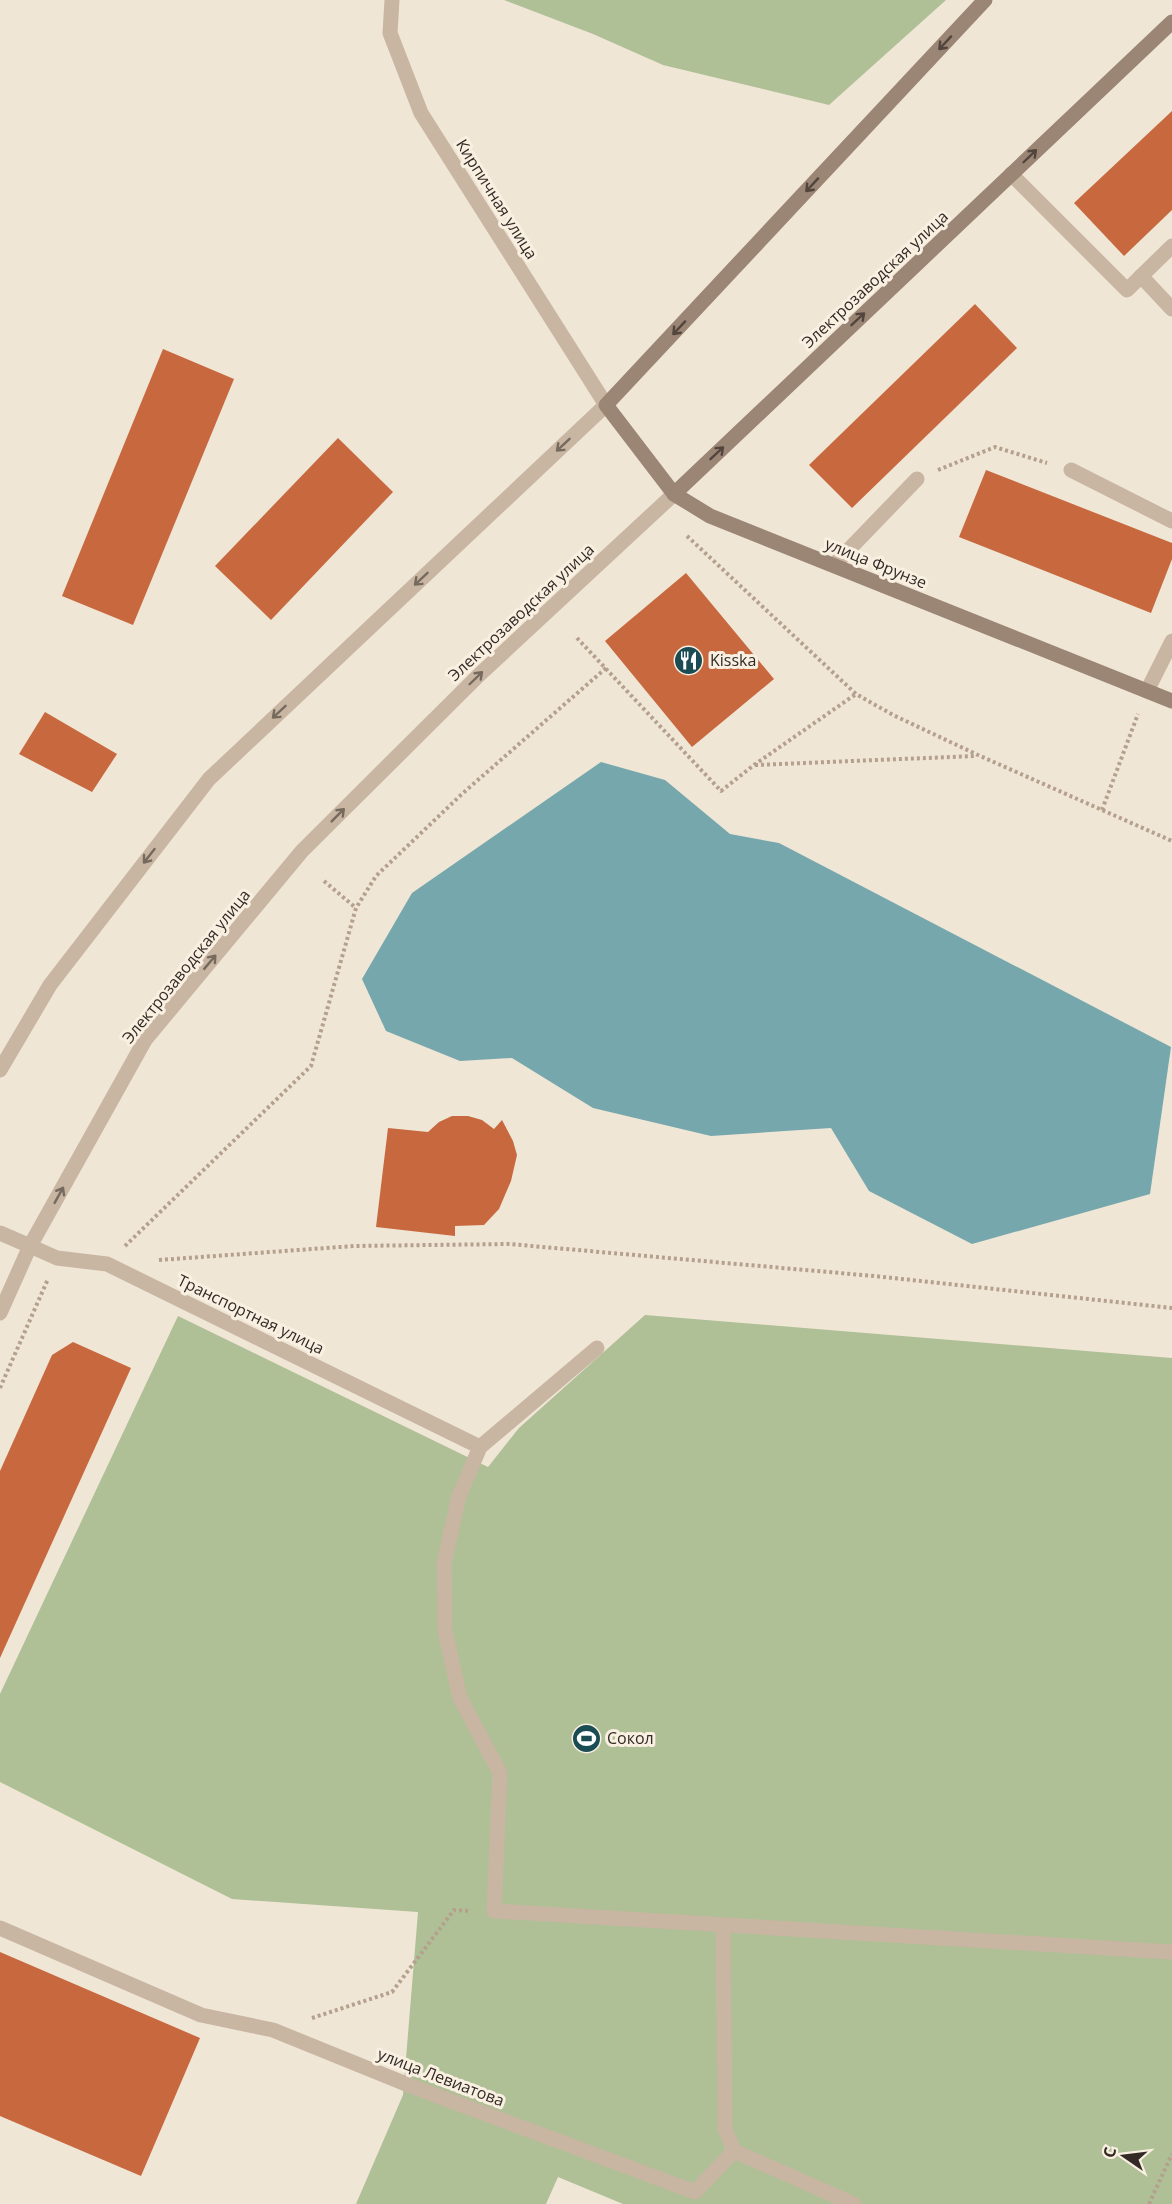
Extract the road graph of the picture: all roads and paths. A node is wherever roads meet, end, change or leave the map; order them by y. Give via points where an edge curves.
1 (392, 0) edge
2 (985, 0) edge
3 (1172, 22) edge
4 (1011, 174) junction
5 (1172, 246) edge
6 (1141, 276) junction
7 (1172, 309) edge
8 (606, 405) junction
9 (1071, 470) joint
10 (916, 478) joint
11 (674, 494) junction
12 (1172, 521) edge
13 (687, 536) dead end
14 (834, 565) junction
15 (577, 638) dead end
16 (1172, 641) edge
17 (606, 668) junction
18 (1147, 690) junction
19 (856, 694) junction
20 (1172, 701) edge
21 (978, 755) junction
22 (754, 765) junction
23 (1102, 810) junction
24 (1172, 841) edge
25 (324, 881) dead end
26 (356, 908) junction
27 (0, 1070) edge
28 (0, 1233) edge
29 (30, 1246) junction
30 (57, 1258) junction
31 (154, 1260) dead end
32 (108, 1264) junction
33 (1172, 1308) edge
34 (0, 1313) edge
35 (597, 1348) dead end
36 (0, 1388) edge
37 (480, 1447) junction
38 (495, 1911) junction
39 (723, 1926) junction
40 (0, 1928) edge
41 (1172, 1952) edge
42 (273, 2030) junction
43 (734, 2151) junction
44 (1172, 2154) edge
45 (854, 2204) edge
46 (1149, 2204) edge

1 - 8 street, Кирпичная улица via 390,33 421,113
2 -> 8 main road
4 -> 3 main road, Электрозаводская улица
4 - 6 street via 1127,291
11 -> 4 main road, Электрозаводская улица
5 - 6 street
6 - 7 street
8 - 11 main road, улица Фрунзе
8 -> 27 street via 208,779 50,985
9 - 10 path via 995,447
9 - 12 street
10 - 14 street
11 - 14 main road, улица Фрунзе via 710,516
29 -> 11 street, Электрозаводская улица via 145,1040 302,851 479,675
13 - 19 path
14 - 18 main road, улица Фрунзе
15 - 17 path
16 - 18 street
17 - 22 path via 721,791
17 - 26 path via 463,793 376,876
18 - 20 main road, улица Фрунзе
18 - 23 path
19 - 21 path
19 - 22 path
21 - 22 path
21 - 23 path
23 - 24 path
25 - 26 path
26 - 32 path via 311,1066
28 - 29 street, Транспортная улица
29 - 30 street, Транспортная улица
29 - 34 street, Электрозаводская улица
30 - 32 street, Транспортная улица
30 - 36 path
31 - 33 path via 354,1246 509,1244 874,1276
32 - 37 street, Транспортная улица
35 - 37 street
37 - 38 street via 459,1496 444,1563 445,1631 460,1698 500,1773
38 - 39 street
38 - 42 path via 454,1910 392,1992
39 - 41 street
39 - 43 street via 725,2129
40 - 42 street, улица Левиатова via 201,2014
42 - 43 street, улица Левиатова via 695,2192
43 - 45 street
44 - 46 path

